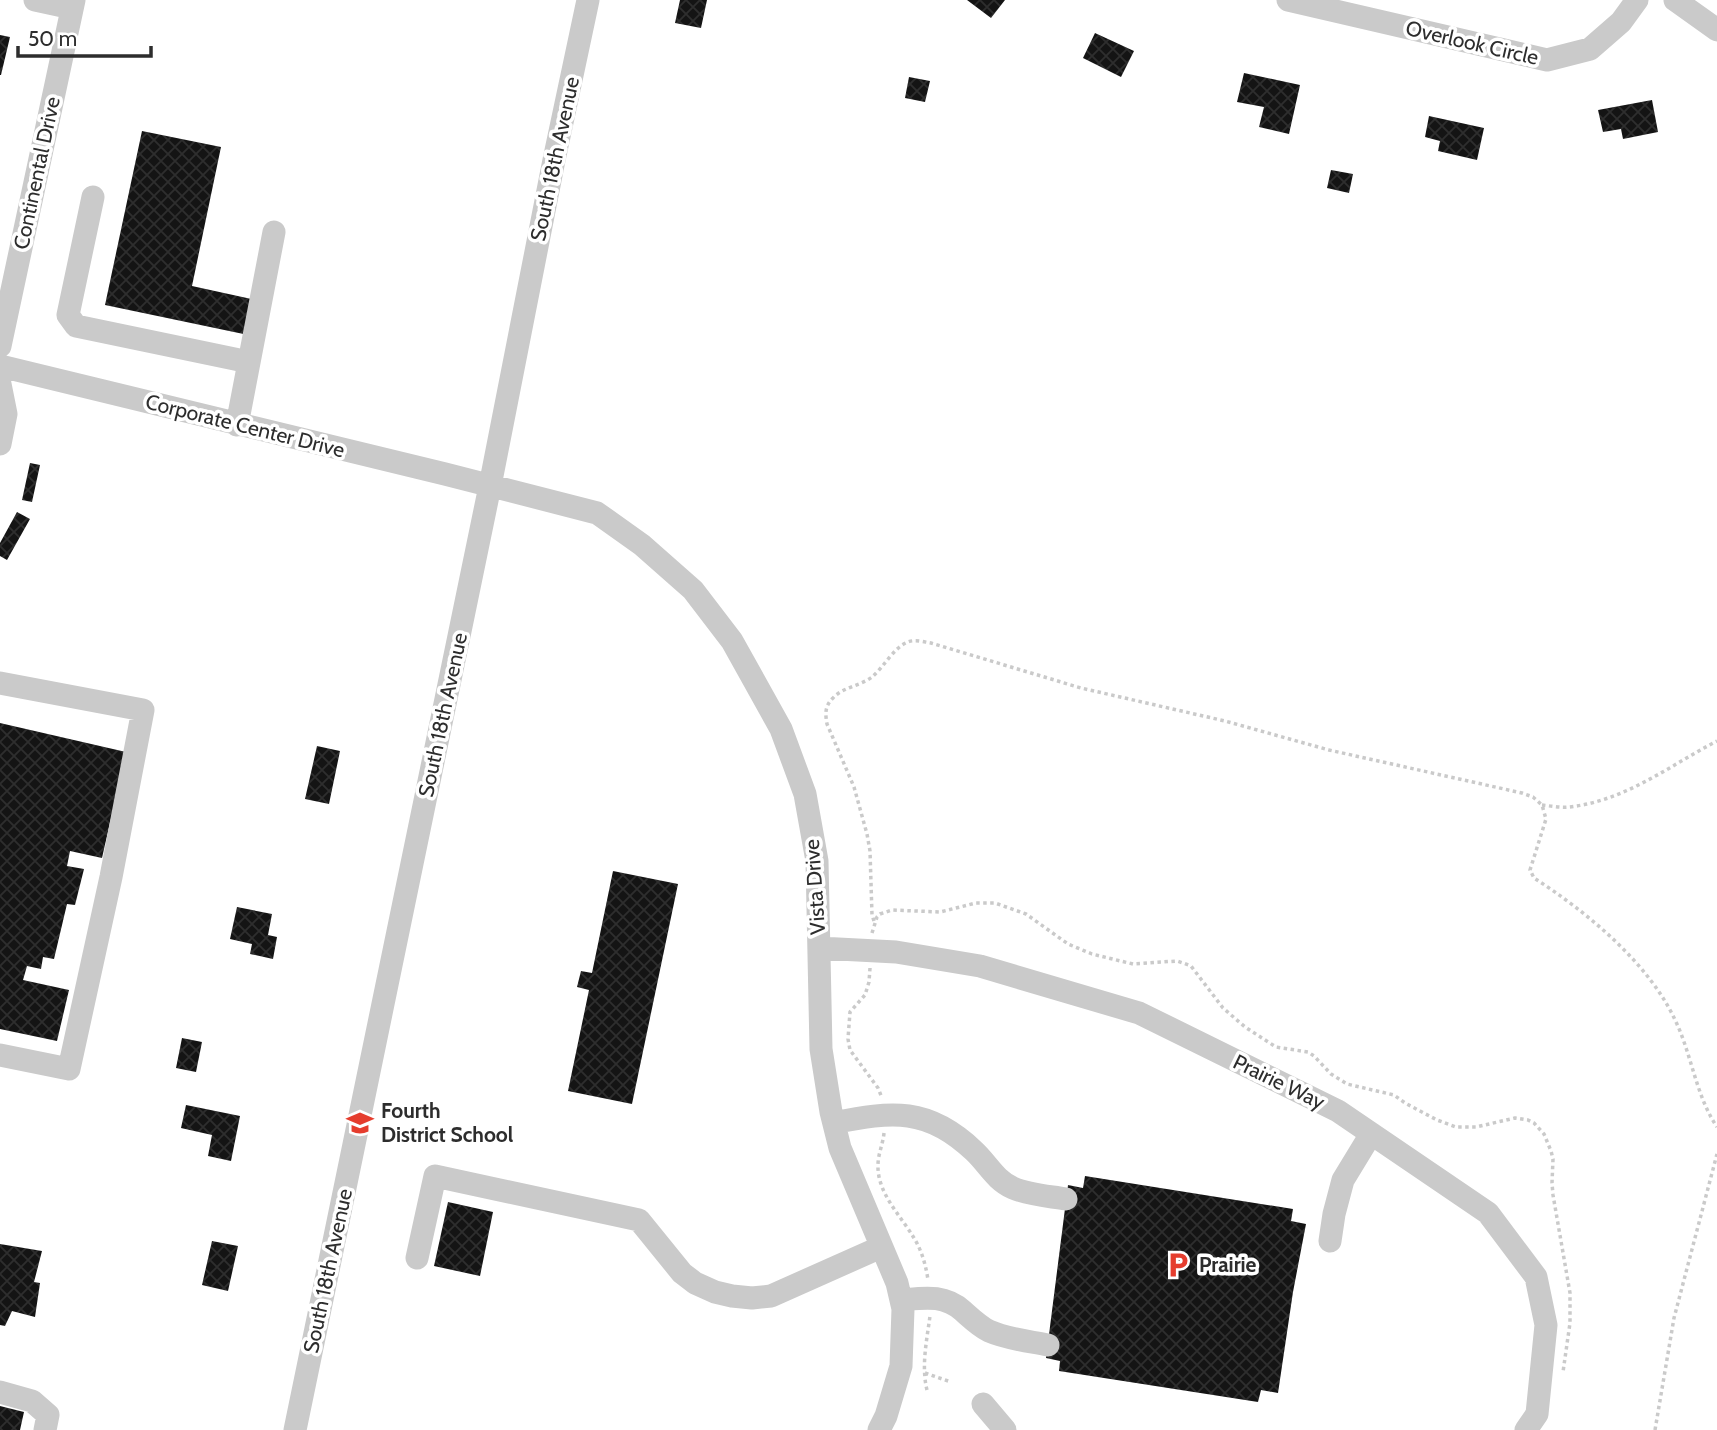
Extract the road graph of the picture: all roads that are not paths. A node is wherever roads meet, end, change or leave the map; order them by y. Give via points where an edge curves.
1 (35, 0) edge
2 (588, 0) edge
3 (1288, 0) edge
4 (1637, 0) edge
5 (1675, 0) edge
6 (73, 4) edge
7 (1717, 30) edge
8 (93, 197) dead end
9 (274, 232) dead end
10 (0, 346) edge
11 (249, 362) junction
12 (0, 366) edge
13 (0, 384) edge
14 (237, 425) junction
15 (0, 444) edge
16 (491, 486) junction
17 (0, 683) edge
18 (819, 948) junction
19 (0, 1055) edge
20 (834, 1123) junction
21 (1371, 1134) junction
22 (1066, 1199) dead end
23 (1330, 1241) dead end
24 (881, 1247) junction
25 (418, 1258) dead end
26 (901, 1300) junction
27 (1048, 1345) dead end
28 (0, 1392) edge
29 (983, 1404) dead end
30 (887, 1425) edge
31 (45, 1430) edge
32 (295, 1430) edge
33 (1005, 1430) edge
34 (1526, 1430) edge

1 - 6 street
2 - 16 street, South 18th Avenue
3 - 4 street, Overlook Circle via 1548,60 1590,48 1621,22
5 - 7 street
6 - 10 street, Continental Drive
8 - 11 street via 68,315 76,326
9 - 11 street
11 - 14 street
12 - 14 street, Corporate Center Drive
13 - 15 street via 6,414
14 - 16 street, Corporate Center Drive
16 - 18 street, Vista Drive via 597,513 693,590 732,641 781,729 805,794 817,861
16 - 32 street, South 18th Avenue
17 - 19 street via 144,710 69,1069
18 - 20 street, Vista Drive via 821,1049
18 - 21 street, Prairie Way via 896,952 979,966 1139,1013 1338,1111
20 - 22 street via 876,1115 927,1120 960,1139 998,1179 1012,1187
20 - 24 street, Vista Drive
21 - 23 street via 1343,1180
21 - 34 street, Prairie Way via 1488,1213 1536,1277 1546,1325 1537,1414
24 - 25 street via 771,1296 732,1296 695,1283 682,1273 639,1220 435,1176
24 - 26 street, Vista Drive
26 - 27 street via 930,1297 949,1301 991,1332
26 - 30 street, Vista Drive via 901,1366
28 - 31 street via 32,1401 48,1415
29 - 33 street

